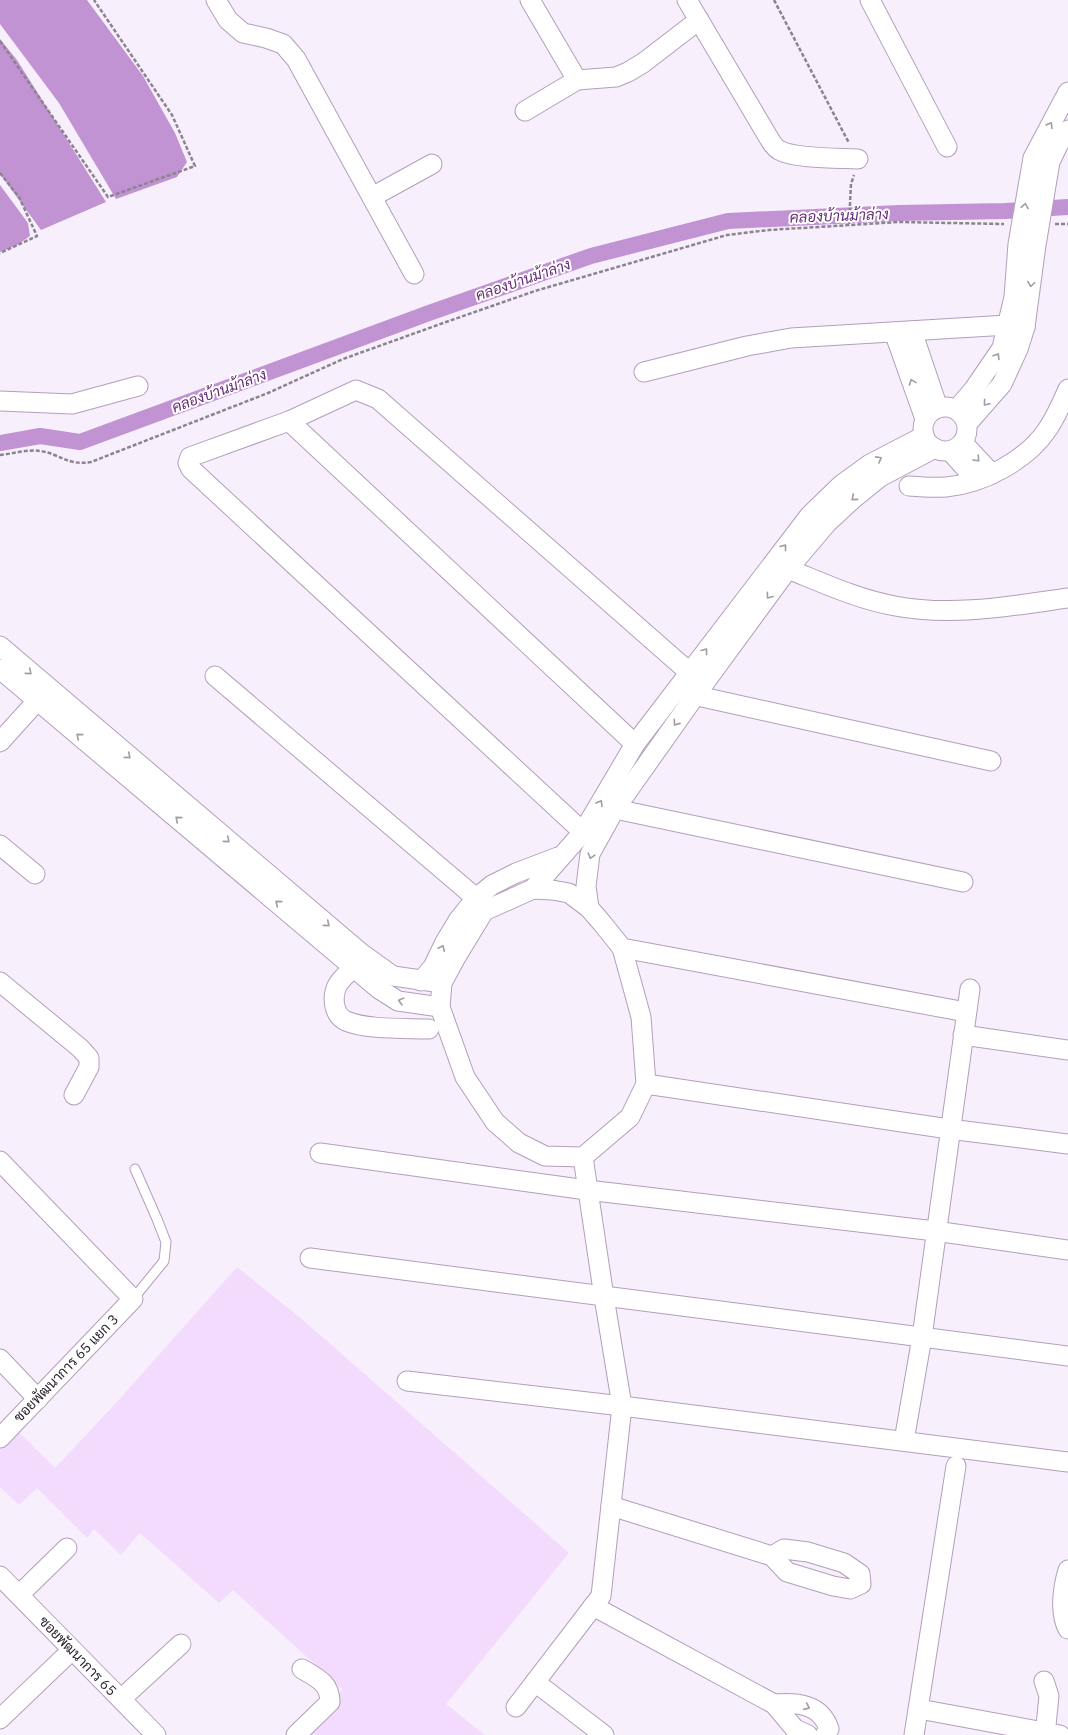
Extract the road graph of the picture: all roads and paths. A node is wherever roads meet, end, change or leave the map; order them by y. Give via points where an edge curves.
1 (94, 0) edge
2 (216, 0) edge
3 (530, 0) edge
4 (688, 0) edge
5 (774, 0) edge
6 (870, 0) edge
7 (699, 20) junction
8 (0, 41) edge
9 (577, 80) junction
10 (1068, 92) edge
11 (525, 111) dead end
12 (1068, 130) edge
13 (947, 148) dead end
14 (858, 159) junction
15 (1042, 160) junction
16 (432, 164) dead end
17 (0, 173) edge
18 (372, 197) junction
19 (849, 224) junction
20 (1011, 224) dead end
21 (1061, 224) dead end
22 (1068, 224) edge
23 (0, 253) edge
24 (414, 274) dead end
25 (1017, 326) junction
26 (903, 331) junction
27 (644, 372) dead end
28 (138, 386) dead end
29 (1068, 389) edge
30 (0, 401) edge
31 (962, 417) junction
32 (289, 421) junction
33 (939, 434) junction
34 (0, 456) edge
35 (984, 477) junction
36 (909, 486) dead end
37 (788, 569) junction
38 (1068, 598) edge
39 (0, 646) edge
40 (0, 669) edge
41 (689, 672) junction
42 (215, 676) dead end
43 (676, 690) junction
44 (43, 694) junction
45 (695, 696) junction
46 (0, 742) edge
47 (635, 744) junction
48 (991, 761) dead end
49 (616, 809) junction
50 (583, 832) junction
51 (0, 845) edge
52 (560, 856) junction
53 (35, 874) dead end
54 (963, 882) dead end
55 (533, 889) junction
56 (480, 904) junction
57 (588, 908) junction
58 (622, 948) junction
59 (357, 960) junction
60 (421, 981) junction
61 (0, 982) edge
62 (442, 983) junction
63 (970, 989) dead end
64 (440, 1007) junction
65 (966, 1012) junction
66 (429, 1029) dead end
67 (963, 1035) junction
68 (1068, 1050) edge
69 (646, 1084) junction
70 (74, 1095) dead end
71 (950, 1129) junction
72 (1068, 1144) edge
73 (320, 1153) dead end
74 (583, 1157) junction
75 (0, 1161) edge
76 (135, 1169) dead end
77 (587, 1190) junction
78 (935, 1232) junction
79 (1068, 1250) edge
80 (310, 1258) dead end
81 (604, 1297) junction
82 (133, 1299) junction
83 (922, 1337) junction
84 (1068, 1356) edge
85 (0, 1359) edge
86 (407, 1381) dead end
87 (38, 1399) junction
88 (622, 1406) junction
89 (0, 1438) edge
90 (904, 1441) junction
91 (1068, 1462) edge
92 (956, 1466) dead end
93 (611, 1506) junction
94 (67, 1548) dead end
95 (772, 1556) dead end
96 (1068, 1570) edge
97 (0, 1576) edge
98 (19, 1595) junction
99 (593, 1606) junction
100 (1068, 1629) edge
101 (181, 1644) dead end
102 (72, 1650) junction
103 (302, 1669) dead end
104 (1044, 1681) dead end
105 (535, 1682) junction
106 (121, 1700) junction
107 (774, 1704) junction
108 (516, 1707) dead end
109 (919, 1709) junction
110 (0, 1719) edge
111 (1050, 1734) edge
112 (156, 1735) edge
113 (296, 1735) edge
114 (604, 1735) edge
115 (808, 1735) edge
116 (825, 1735) edge
117 (914, 1735) edge

1 - 8 path via 172,115 195,166 108,197
2 - 18 street via 228,20 243,33 283,44 296,59
3 - 9 street
4 - 7 street
5 - 14 path
6 - 13 street
7 - 9 street via 628,72 616,76
7 - 14 street via 778,150 818,158
9 - 11 street
15 -> 10 street
12 - 15 street via 1058,145
14 - 19 path via 851,184
15 - 25 street via 1027,245 1014,297
16 - 18 street
17 - 23 path via 18,197 38,236
18 - 24 street
19 - 20 path
19 - 34 path via 727,235 535,291 343,359 268,393 91,462 70,462 40,451
21 - 22 path
25 - 26 street
25 - 31 street via 981,379
26 - 27 street via 791,338 747,346
26 - 33 street
28 - 30 street via 72,404
29 - 35 street via 1046,431 1022,455
31 - 33 street via 967,434
31 - 33 street via 944,406
32 - 41 street via 356,390 378,399
32 - 47 street
32 - 50 street via 190,457 188,463 191,470
33 - 35 street
33 -> 37 street via 854,498 827,523
41 -> 33 street via 810,515 841,485 870,464
35 - 36 street via 945,488
37 - 38 street via 856,597 895,606 946,611
37 -> 45 street
39 -> 44 street
40 - 44 street
41 - 43 street
42 - 56 street
43 - 45 street
43 - 47 street
44 - 46 street
44 - 59 street
45 - 48 street
45 -> 49 street
50 -> 47 street
49 - 54 street
49 -> 57 street via 590,854 586,886
50 - 52 street
51 - 53 street
52 - 55 street
52 - 56 street via 492,885
55 - 56 street
55 - 57 street via 569,893
60 -> 56 street via 433,967 451,932
56 - 62 street
57 - 58 street
58 - 65 street
58 - 69 street via 641,1017
59 - 60 street via 393,976
64 -> 59 street via 398,1001 380,989
59 - 66 street via 341,978 333,999 336,1012 344,1020 362,1026
60 - 62 street
61 - 70 street via 89,1058 89,1067
62 - 64 street
63 - 65 street
64 - 74 street via 465,1077 495,1122 519,1143 545,1156
65 - 67 street
67 - 68 street
67 - 71 street
69 - 71 street
69 - 74 street via 630,1118
71 - 72 street
71 - 78 street
73 - 77 street
74 - 77 street
75 - 82 street
76 - 82 lane via 166,1242 164,1261
77 - 78 street
77 - 81 street
78 - 79 street
78 - 83 street
80 - 81 street
81 - 83 street
81 - 88 street
82 - 87 street, ซอยพัฒนาการ 65 แยก 3
83 - 84 street
83 - 90 street
85 - 87 street
86 - 88 street
87 - 89 street, ซอยพัฒนาการ 65 แยก 3
88 - 90 street
88 - 93 street
90 - 91 street
92 - 109 street
93 - 95 street
93 - 99 street via 601,1596
94 - 98 street
96 - 100 street via 1063,1612
97 - 98 street, ซอยพัฒนาการ 65
98 - 102 street, ซอยพัฒนาการ 65
99 - 105 street
99 - 107 street
101 - 106 street
102 - 106 street, ซอยพัฒนาการ 65
102 - 110 street
103 - 113 street via 327,1687 330,1702
104 - 111 street via 1049,1696
105 - 108 street
105 - 114 street
106 - 112 street, ซอยพัฒนาการ 65
107 - 115 street via 795,1729
107 -> 116 street via 800,1704 822,1714 829,1729
109 - 111 street
109 - 117 street

